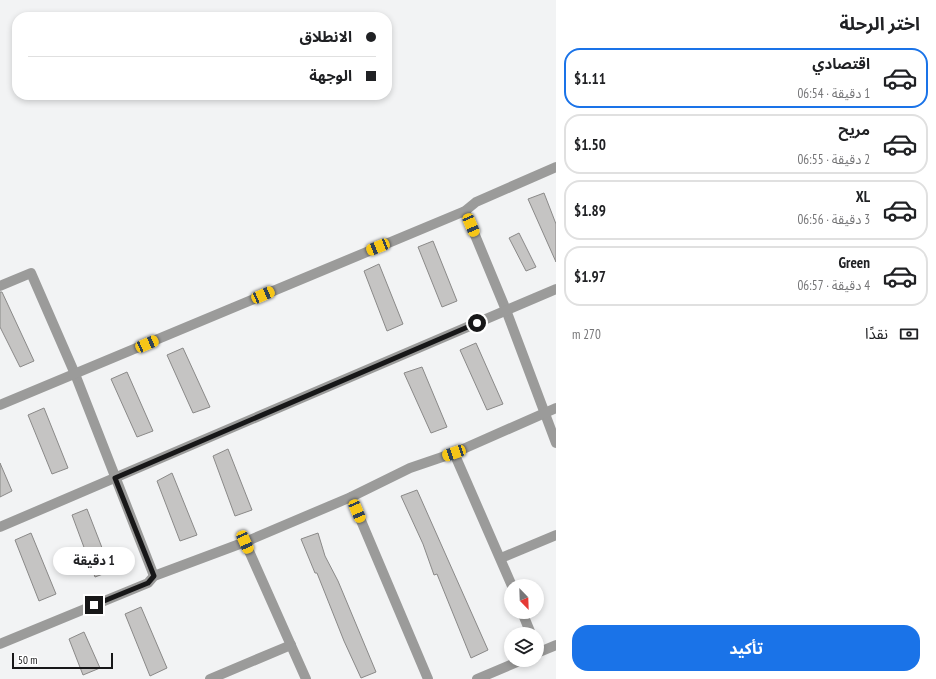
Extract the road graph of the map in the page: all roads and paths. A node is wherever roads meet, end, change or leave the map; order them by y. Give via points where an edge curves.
1 (556, 168) edge
2 (465, 211) junction
3 (0, 286) edge
4 (556, 290) edge
5 (506, 310) junction
6 (75, 374) junction
7 (0, 405) edge
8 (556, 408) edge
9 (544, 412) junction
10 (556, 443) edge
11 (454, 453) junction
12 (115, 478) junction
13 (351, 497) junction
14 (0, 527) edge
15 (556, 535) edge
16 (245, 542) junction
17 (501, 558) junction
18 (154, 576) junction
19 (509, 579) edge
20 (0, 644) edge
21 (291, 644) junction
22 (556, 645) edge
23 (544, 650) edge
24 (505, 667) edge
25 (210, 679) edge
26 (306, 679) edge
27 (428, 679) edge
28 (477, 679) edge

1 - 2 street via 476,202
2 - 5 street
2 - 6 street
3 - 6 street via 31,273
4 - 5 street
5 - 9 street
5 - 12 street
6 - 7 street
6 - 12 street
8 - 9 street
9 - 10 street
9 - 11 street
11 - 13 street via 410,468
11 - 17 street
12 - 14 street
12 - 18 street
13 - 16 street
13 - 27 street
15 - 17 street
16 - 18 street
16 - 21 street
17 - 19 street
18 - 20 street via 148,583
21 - 25 street
21 - 26 street
22 - 23 street
24 - 28 street

